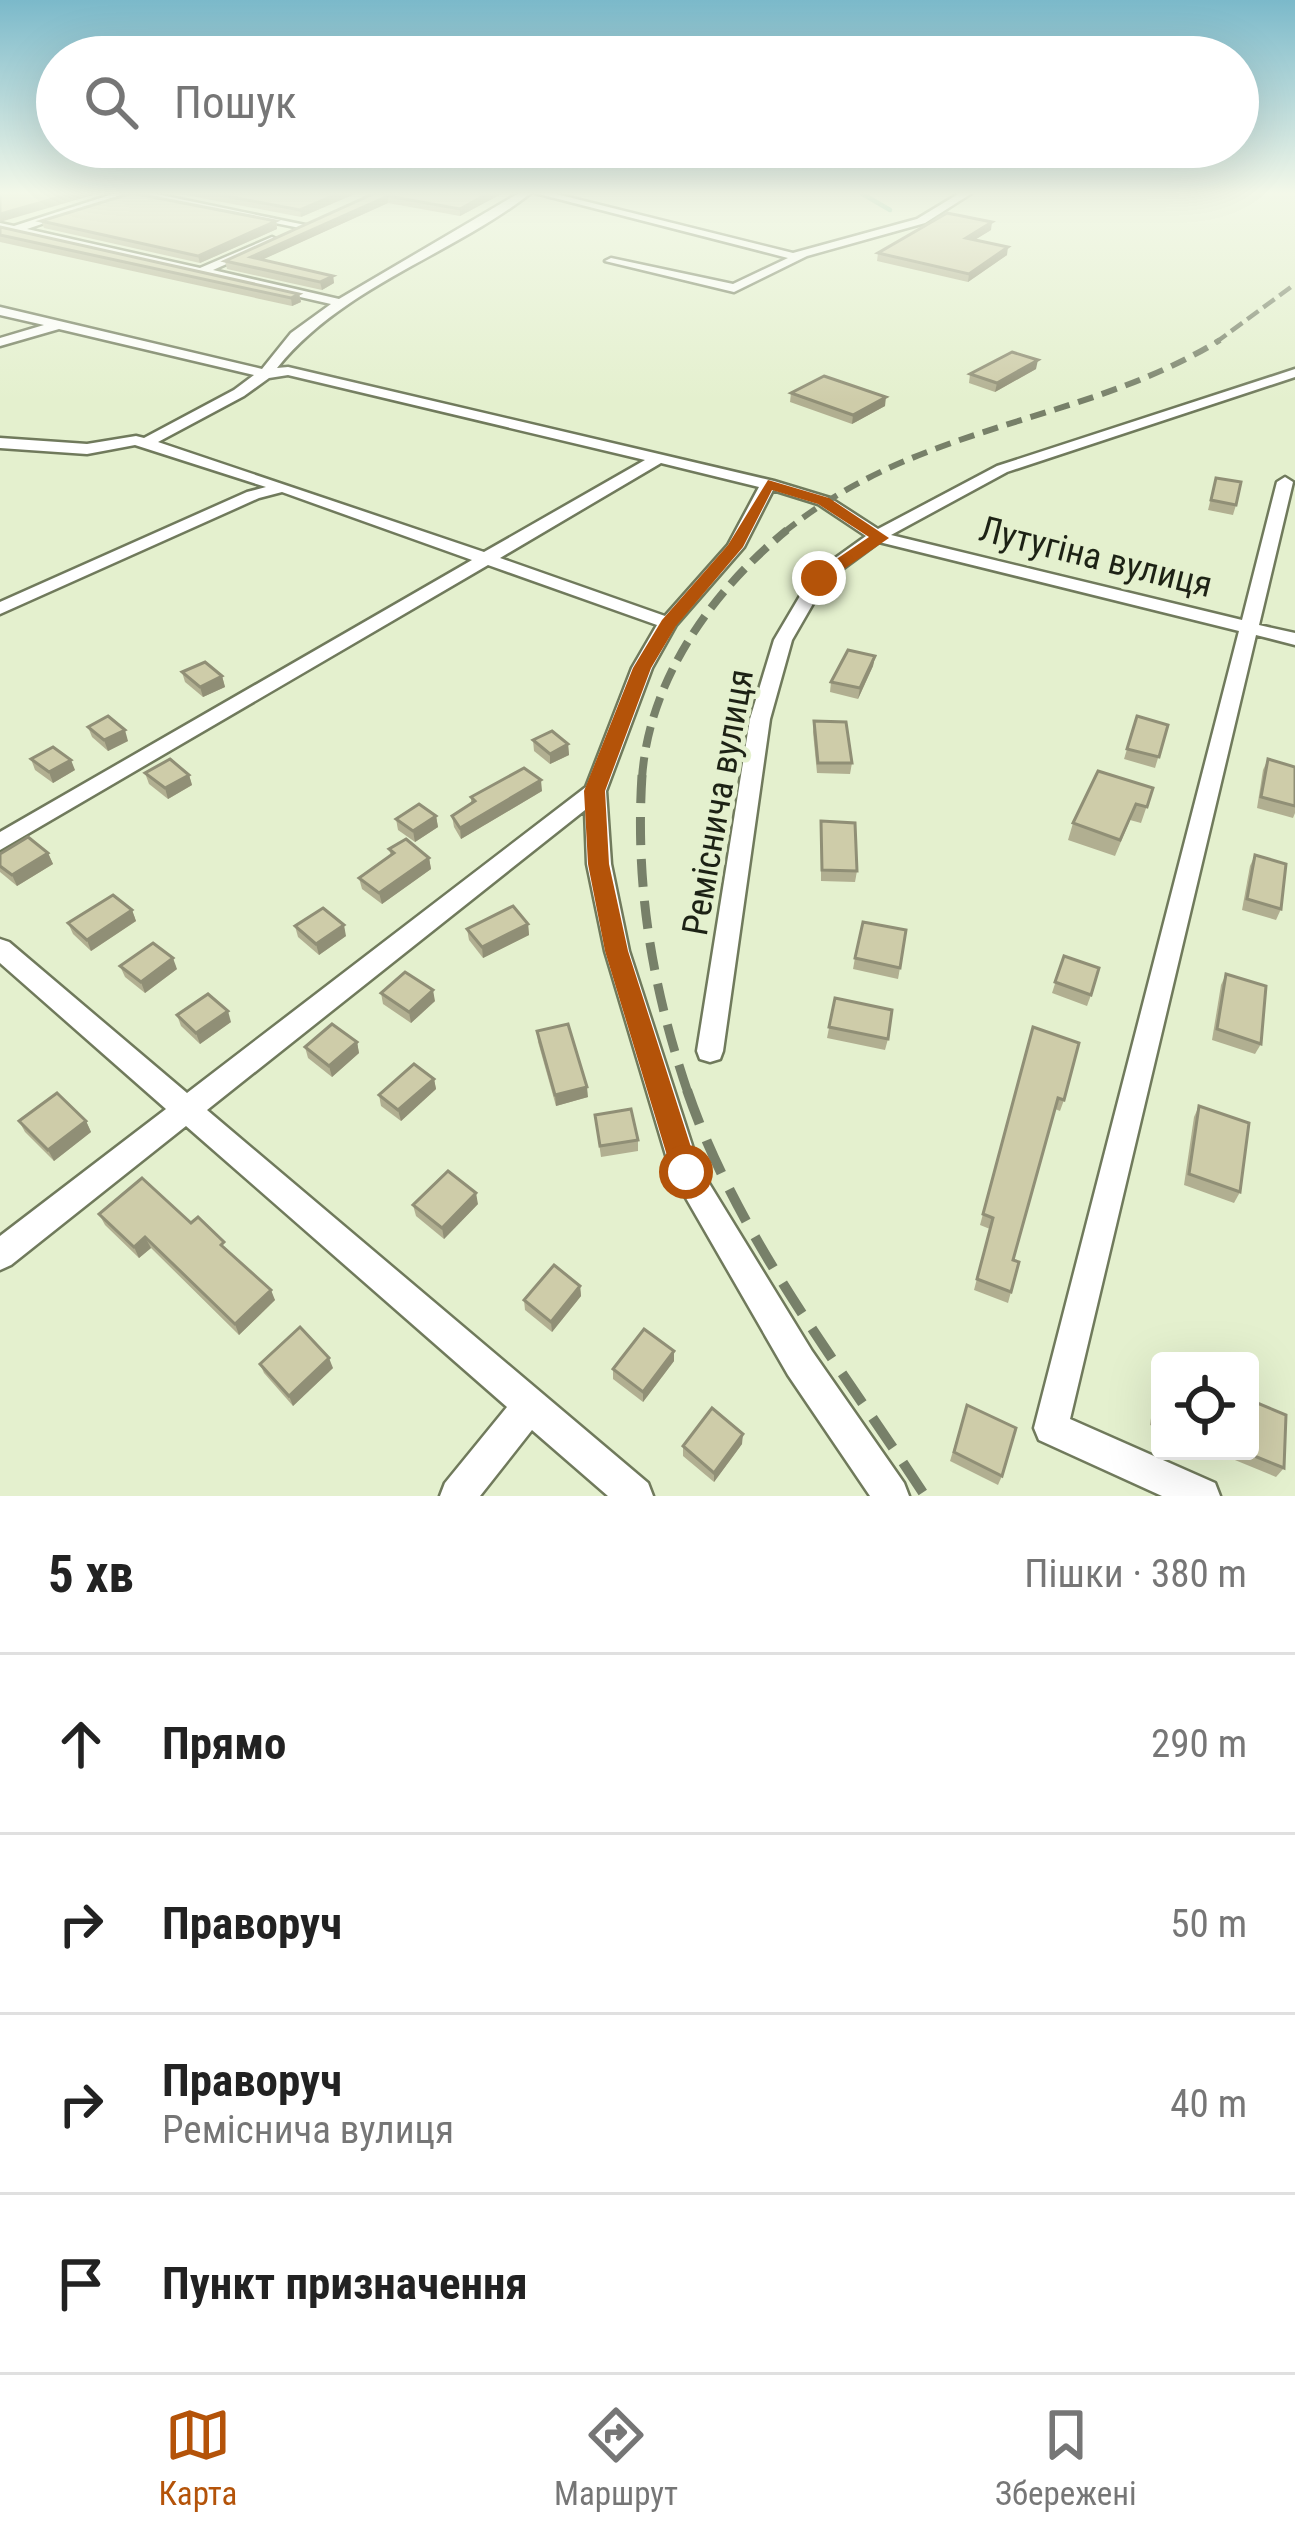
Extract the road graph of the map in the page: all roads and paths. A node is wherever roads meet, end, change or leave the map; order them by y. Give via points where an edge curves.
1 (171, 263) edge
2 (220, 263) edge
3 (409, 263) edge
4 (618, 263) edge
5 (788, 263) edge
6 (204, 270) junction
7 (341, 303) junction
8 (0, 311) edge
9 (59, 325) junction
10 (0, 343) edge
11 (1295, 373) edge
12 (265, 374) junction
13 (0, 442) edge
14 (147, 442) junction
15 (658, 458) junction
16 (1285, 482) dead end
17 (768, 484) junction
18 (283, 488) junction
19 (881, 538) junction
20 (489, 561) junction
21 (0, 609) edge
22 (668, 623) junction
23 (1247, 627) junction
24 (1295, 639) edge
25 (595, 791) junction
26 (0, 842) edge
27 (0, 950) edge
28 (710, 1051) dead end
29 (180, 1110) junction
30 (0, 1255) edge
31 (528, 1408) junction
32 (458, 1496) edge
33 (635, 1496) edge
34 (891, 1496) edge
35 (1202, 1496) edge

1 - 6 street
2 - 6 street
3 - 7 street
4 - 5 street via 734,288
6 - 7 street
7 - 12 street via 296,336
8 - 9 street, Лутугіна вулиця
9 - 10 street
9 - 12 street, Лутугіна вулиця
11 - 19 street, Реміснича вулиця via 1053,448
12 - 14 street
12 - 15 street, Лутугіна вулиця via 310,376
13 - 14 street via 86,449
14 - 18 street
15 - 17 street, Лутугіна вулиця
15 - 20 street
16 - 23 street
17 - 19 street, Лутугіна вулиця via 824,501
17 - 22 street via 735,547
18 - 20 street
18 - 21 street
19 - 23 street, Лутугіна вулиця
19 - 28 street, Реміснича вулиця via 819,578 783,640 740,831
20 - 22 street
20 - 26 street
22 - 25 street
23 - 24 street, Лутугіна вулиця
23 - 35 street via 1051,1428
25 - 29 street
25 - 34 street via 598,864 617,951 686,1172
27 - 29 street
29 - 30 street
29 - 31 street
31 - 32 street
31 - 33 street

